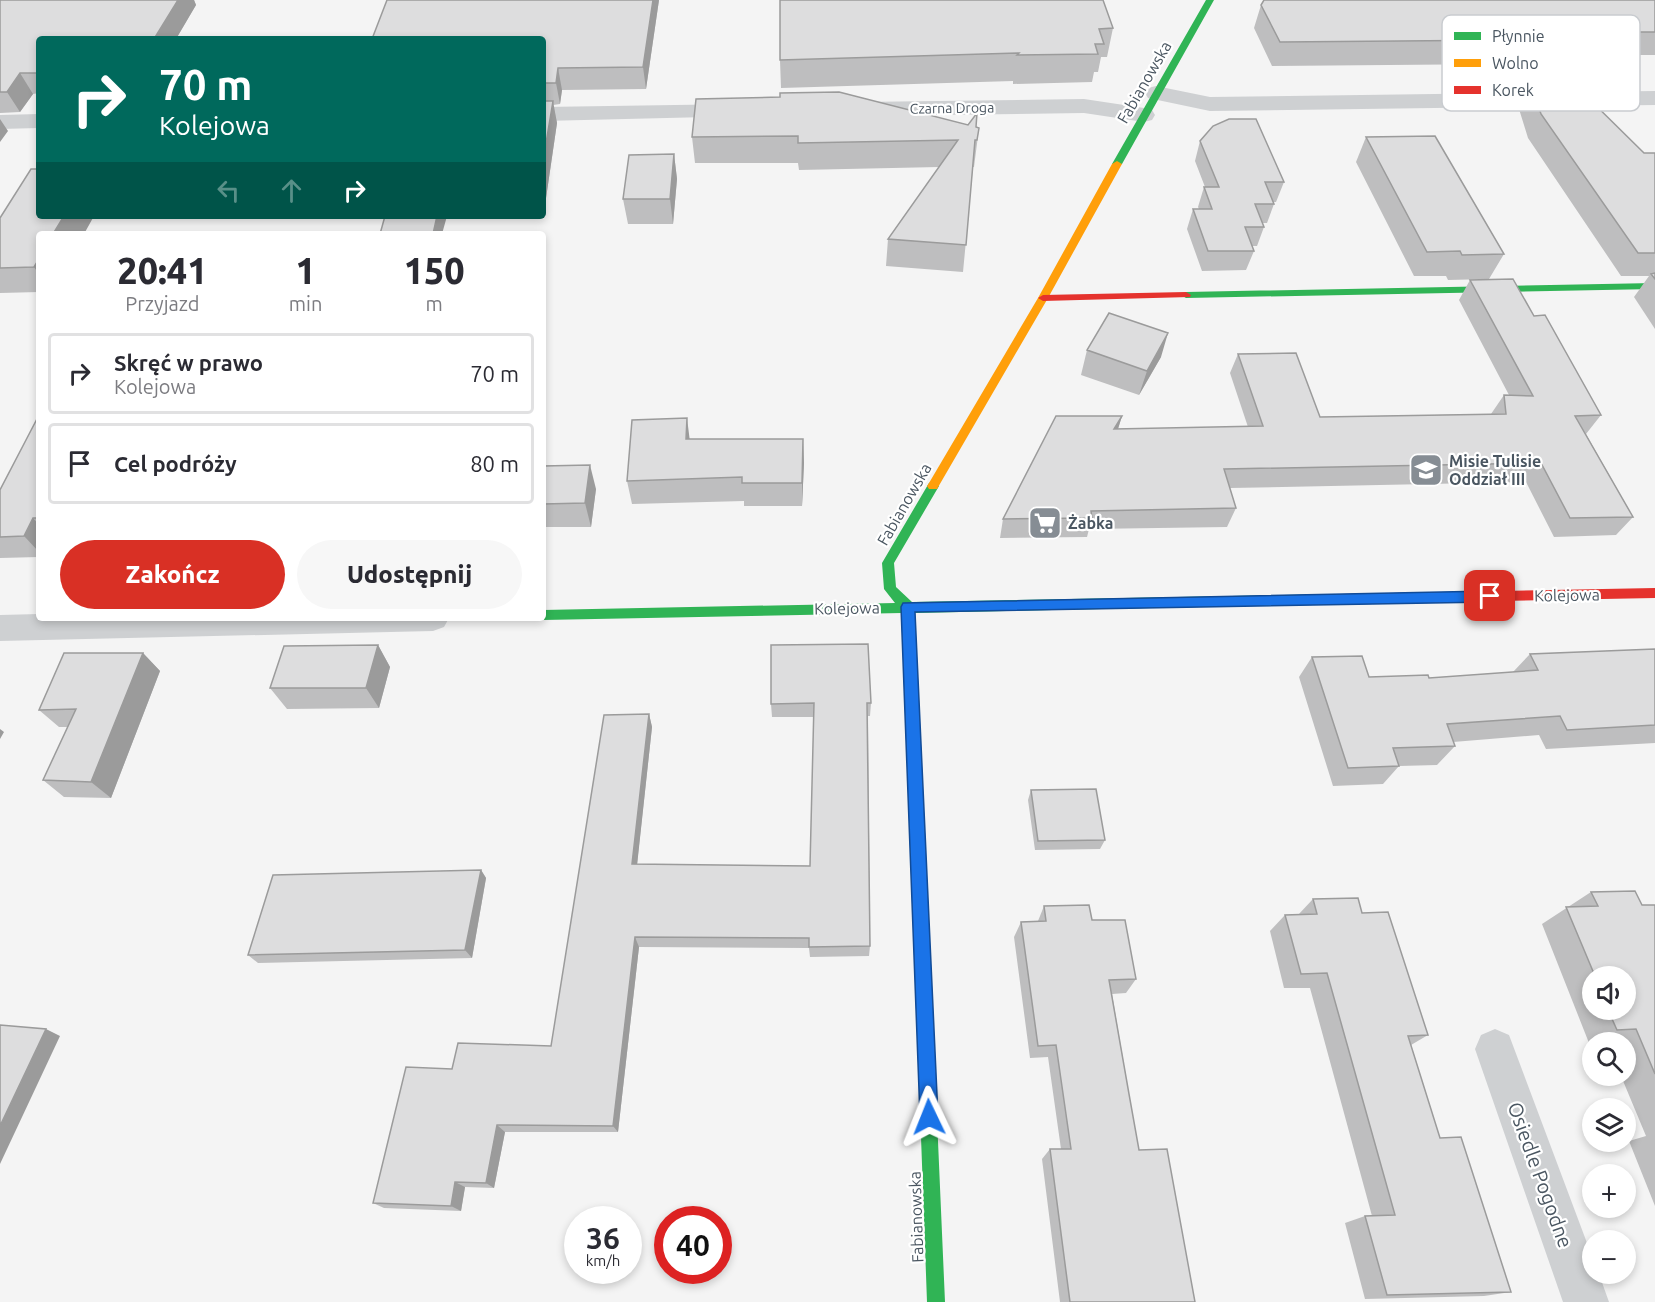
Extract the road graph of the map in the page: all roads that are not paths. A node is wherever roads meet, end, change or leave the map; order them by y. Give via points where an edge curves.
1 (1210, 0) edge
2 (1156, 93) junction
3 (1640, 99) edge
4 (1655, 99) edge
5 (1442, 101) edge
6 (835, 109) edge
7 (764, 110) edge
8 (546, 114) edge
9 (1144, 115) junction
10 (36, 121) edge
11 (0, 122) edge
12 (1655, 286) edge
13 (1043, 298) junction
14 (1655, 593) edge
15 (908, 607) junction
16 (546, 615) edge
17 (303, 621) edge
18 (0, 628) edge
19 (1495, 1048) dead end
20 (936, 1302) edge
21 (1586, 1302) edge

1 - 2 street, Fabianowska
2 - 5 street via 1210,104
2 - 9 street, Fabianowska
3 - 4 street
6 - 9 street, Czarna Droga via 1084,106
7 - 8 street
9 - 13 street, Fabianowska
10 - 11 street
12 - 13 street
13 - 15 street, Fabianowska via 888,563 890,589
14 - 15 street, Kolejowa
15 - 16 street, Kolejowa
15 - 20 street, Fabianowska
17 - 18 street
19 - 21 street, Osiedle Pogodne

